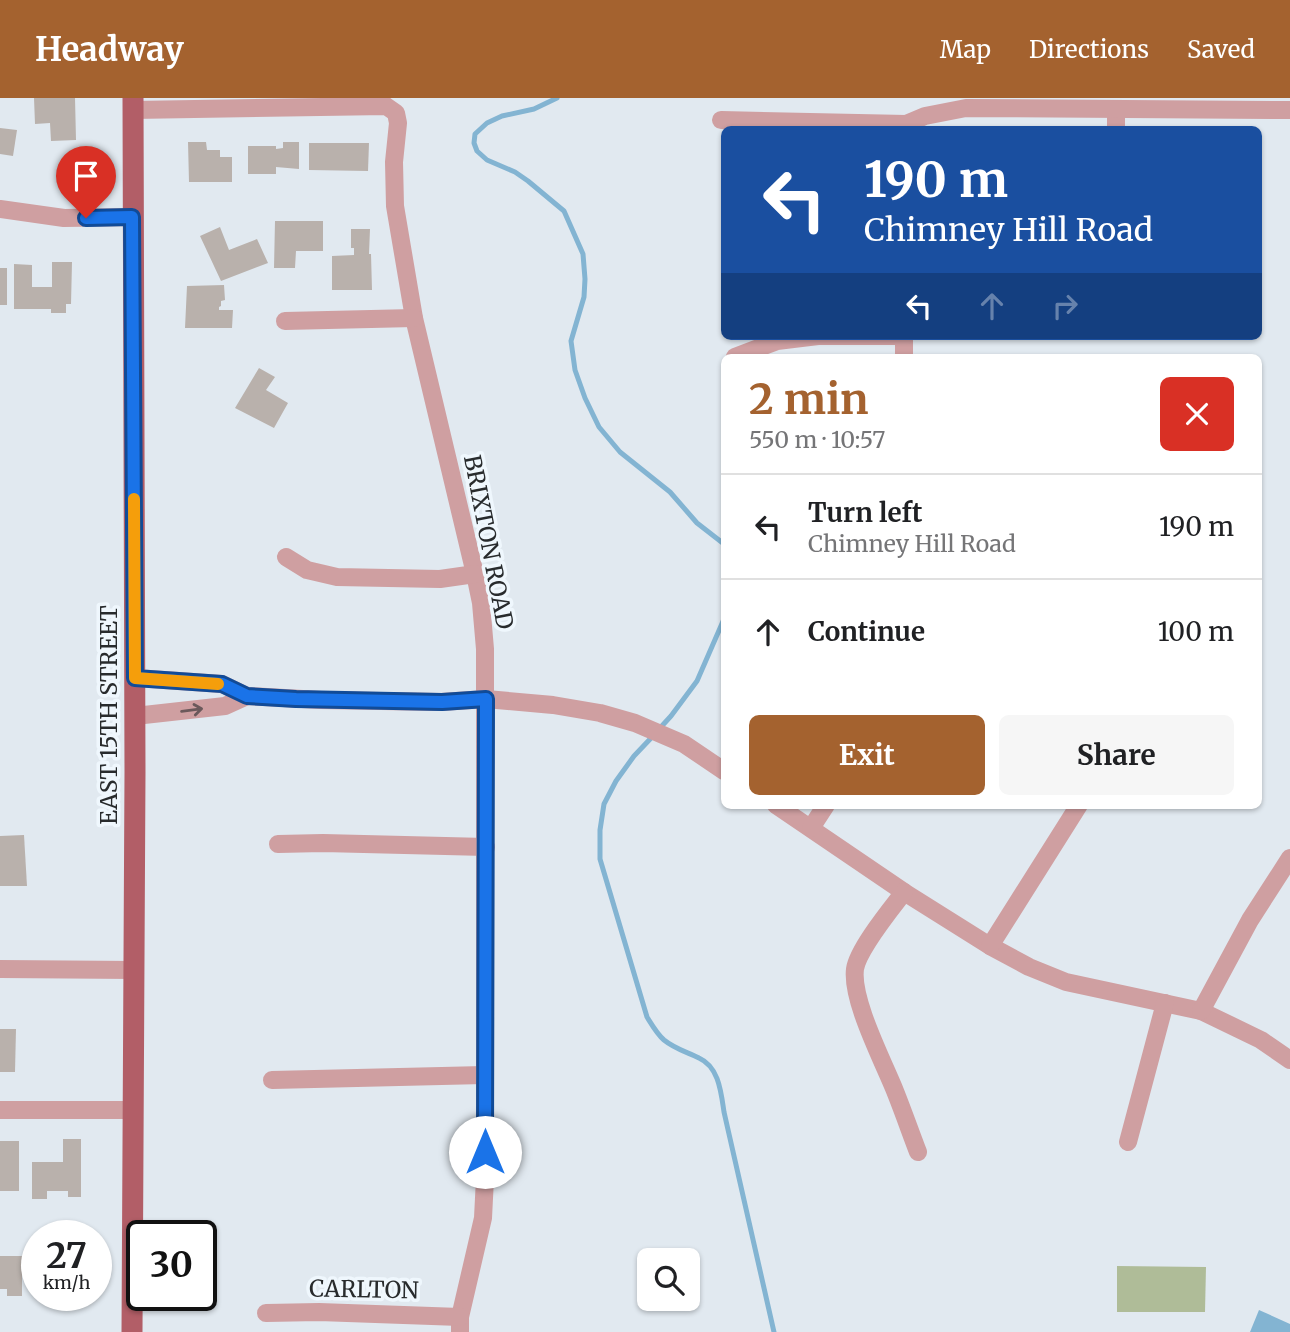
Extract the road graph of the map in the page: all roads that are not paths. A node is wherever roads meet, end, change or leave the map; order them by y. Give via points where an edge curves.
1 (133, 104) edge
2 (1116, 110) junction
3 (1290, 110) edge
4 (721, 120) dead end
5 (880, 126) edge
6 (908, 126) edge
7 (1116, 126) edge
8 (0, 209) edge
9 (132, 217) junction
10 (414, 318) junction
11 (285, 321) dead end
12 (787, 340) edge
13 (741, 354) edge
14 (286, 556) dead end
15 (475, 573) junction
16 (135, 678) junction
17 (247, 696) junction
18 (486, 699) junction
19 (135, 716) junction
20 (721, 769) edge
21 (782, 809) edge
22 (823, 809) edge
23 (1076, 809) edge
24 (811, 828) junction
25 (278, 844) dead end
26 (486, 847) junction
27 (1290, 858) edge
28 (904, 891) junction
29 (990, 946) junction
30 (0, 969) edge
31 (134, 970) junction
32 (1165, 1003) junction
33 (1201, 1011) junction
34 (1290, 1060) edge
35 (484, 1075) junction
36 (272, 1080) dead end
37 (0, 1110) edge
38 (133, 1110) junction
39 (1128, 1142) dead end
40 (918, 1152) dead end
41 (267, 1313) dead end
42 (460, 1324) edge
43 (132, 1332) edge

1 - 9 main road, EAST 15TH STREET
1 - 10 street, BRIXTON ROAD via 386,106 396,113 395,206
2 - 3 street
2 - 6 street via 966,108 925,116
2 - 7 street
4 - 5 street
8 - 9 street via 64,218
9 - 16 main road, EAST 15TH STREET
10 - 11 street
10 - 15 street, BRIXTON ROAD
12 - 13 street
14 - 15 street via 307,570 337,577 440,579
15 - 18 street, BRIXTON ROAD
16 - 17 street via 222,684
16 - 19 main road, EAST 15TH STREET
17 - 18 street via 442,702
19 -> 17 street via 225,706
18 - 20 street via 553,705 635,723 684,744
18 - 26 street, BRIXTON ROAD
19 - 31 main road, EAST 15TH STREET
21 - 24 street
22 - 24 street
23 - 29 street
24 - 28 street
25 - 26 street
26 - 35 street, BRIXTON ROAD
27 - 33 street
28 - 29 street
28 - 40 street via 868,940 855,967 855,985
29 - 32 street via 1066,982
30 - 31 street
31 - 38 main road, EAST 15TH STREET
32 - 33 street
32 - 39 street
33 - 34 street via 1261,1040
35 - 36 street
35 - 42 street, BRIXTON ROAD via 483,1218
37 - 38 street
38 - 43 main road, EAST 15TH STREET
41 - 42 street, CARLTON via 319,1312

